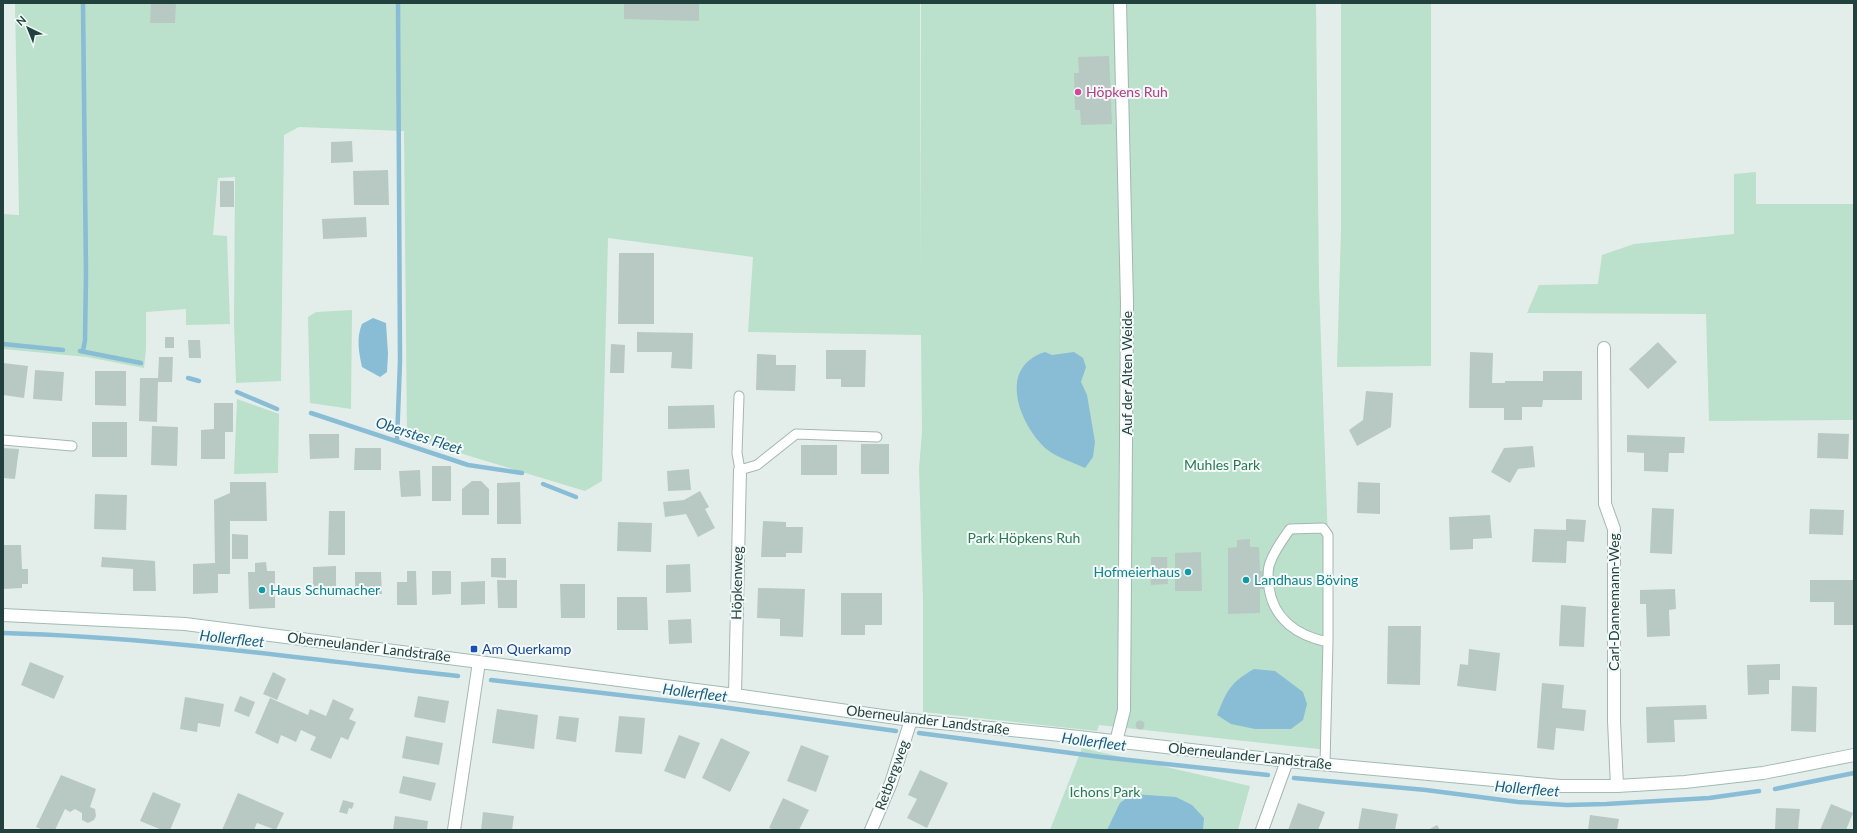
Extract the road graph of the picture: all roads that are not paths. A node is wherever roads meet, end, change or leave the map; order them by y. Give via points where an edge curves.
1 (1120, 3) edge
2 (1604, 348) dead end
3 (739, 396) dead end
4 (877, 437) dead end
5 (3, 440) edge
6 (72, 446) dead end
7 (740, 470) junction
8 (3, 615) edge
9 (1328, 642) junction
10 (479, 662) junction
11 (735, 695) junction
12 (911, 720) junction
13 (1116, 742) junction
14 (1854, 755) edge
15 (1287, 761) junction
16 (1325, 764) junction
17 (1617, 786) junction
18 (454, 830) edge
19 (871, 830) edge
20 (1262, 830) edge

1 - 13 street, Auf der Alten Weide via 1128,339 1124,710
2 - 17 street, Carl-Dannemann-Weg via 1605,504 1614,529 1614,721
3 - 7 lane via 737,453
4 - 7 lane via 796,434 757,465
5 - 6 lane
7 - 11 street, Höpkenweg
8 - 10 street, Oberneulander Landstraße via 185,624
9 - 9 lane via 1328,535 1323,528 1290,529 1269,564 1271,601 1281,617 1298,632
9 - 16 lane
10 - 11 street, Oberneulander Landstraße
10 - 18 street
11 - 12 street, Oberneulander Landstraße
12 - 13 street, Oberneulander Landstraße
12 - 19 street, Retbergweg via 891,783
13 - 15 street, Oberneulander Landstraße
14 - 17 street, Oberneulander Landstraße via 1763,773 1685,782
15 - 16 street, Oberneulander Landstraße
15 - 20 street
16 - 17 street, Oberneulander Landstraße via 1546,784

